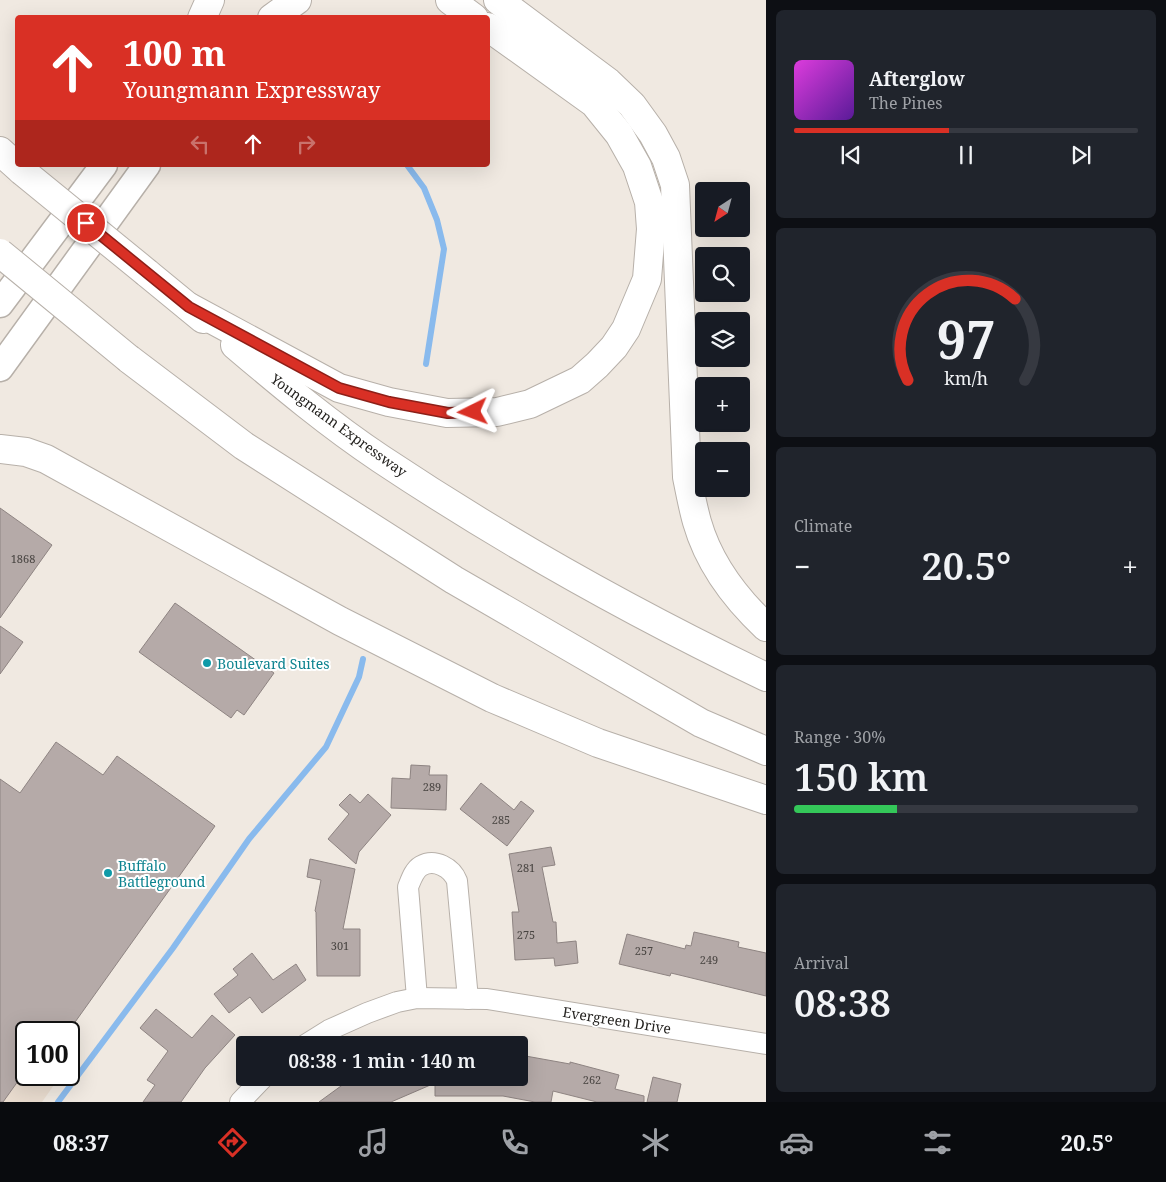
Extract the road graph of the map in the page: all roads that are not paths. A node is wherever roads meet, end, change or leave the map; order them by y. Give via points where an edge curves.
1 (210, 0) edge
2 (224, 0) edge
3 (274, 0) edge
4 (297, 0) edge
5 (450, 0) edge
6 (498, 0) edge
7 (203, 15) edge
8 (214, 15) edge
9 (264, 15) edge
10 (276, 15) edge
11 (470, 15) edge
12 (490, 28) edge
13 (0, 151) edge
14 (15, 165) edge
15 (18, 167) edge
16 (103, 167) edge
17 (146, 167) edge
18 (0, 253) edge
19 (0, 304) edge
20 (189, 307) junction
21 (0, 368) edge
22 (0, 449) edge
23 (766, 628) edge
24 (766, 677) edge
25 (766, 751) edge
26 (766, 800) edge
27 (416, 998) junction
28 (468, 999) junction
29 (319, 1036) edge
30 (766, 1044) edge
31 (255, 1086) edge
32 (240, 1102) edge

1 - 7 highway
2 - 8 main road
3 - 9 main road
4 - 10 highway
5 - 11 highway
6 - 23 highway via 608,82 632,105 666,158 675,185 687,477 698,524 725,583
12 - 20 highway via 594,103 619,134 637,166 649,202 651,229 647,279 626,329 598,366 580,380 530,404 497,412 448,413 339,388
13 - 14 highway, Youngmann Expressway, bridge
15 - 20 highway, Youngmann Expressway, bridge
16 - 19 main road
17 - 21 main road
18 - 25 highway, bridge via 129,359 244,446 454,580 701,722
20 - 24 highway, Youngmann Expressway via 293,394 380,459 574,578
22 - 26 highway via 26,452 58,465 340,621 492,698 598,743
27 - 28 street, Evergreen Drive
27 - 28 street via 408,887 420,867 430,864 453,872 457,881
27 - 29 street, Evergreen Drive via 367,1013
28 - 30 street, Evergreen Drive via 507,1002
31 - 32 street

